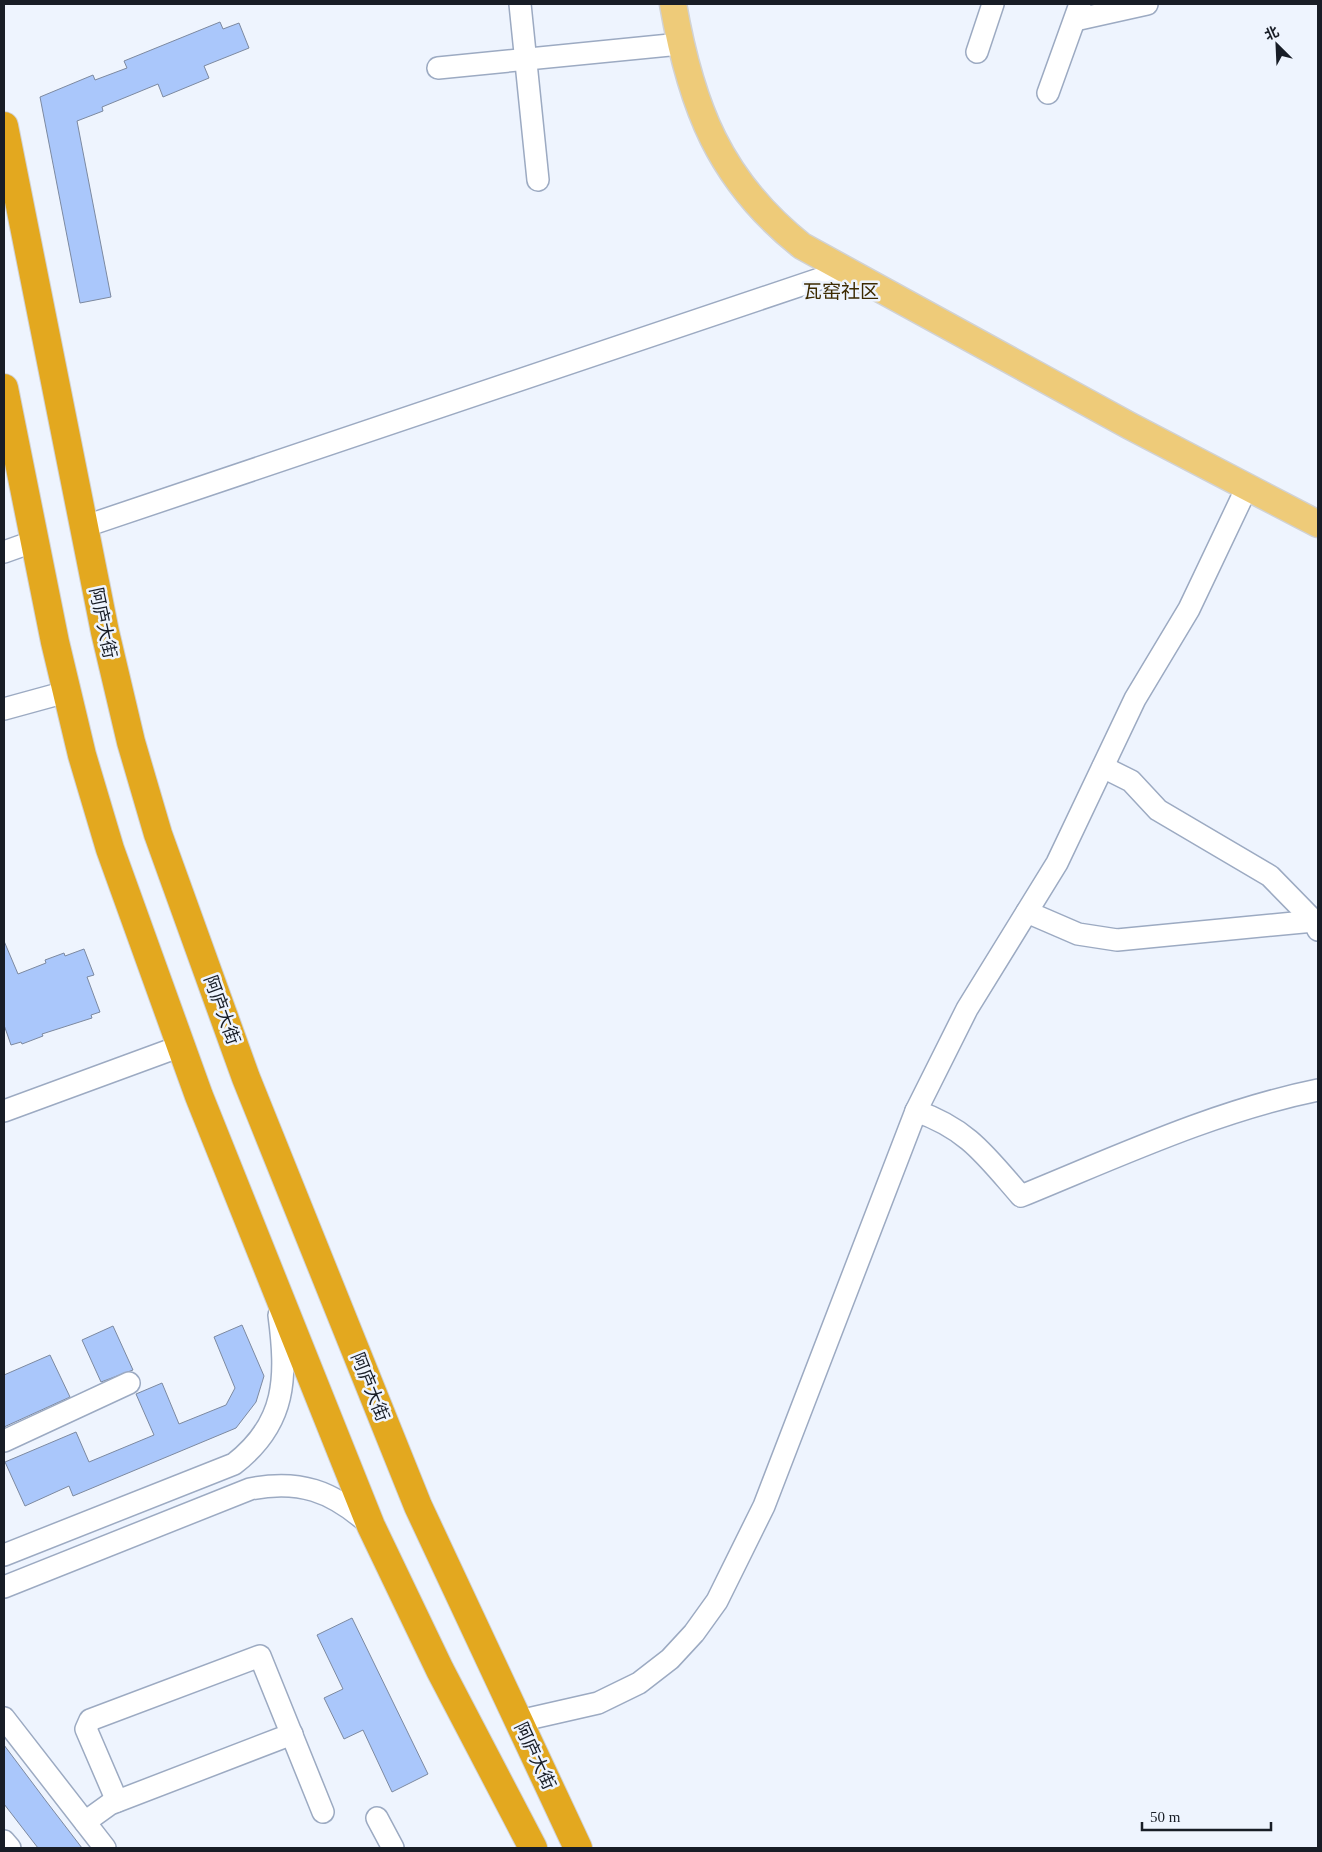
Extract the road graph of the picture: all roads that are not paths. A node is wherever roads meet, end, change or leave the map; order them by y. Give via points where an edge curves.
1 (520, 4) edge
2 (673, 4) edge
3 (685, 4) edge
4 (993, 4) edge
5 (1147, 4) edge
6 (1077, 12) edge
7 (680, 44) junction
8 (977, 52) dead end
9 (526, 59) junction
10 (438, 68) dead end
11 (1048, 93) dead end
12 (4, 126) edge
13 (538, 180) dead end
14 (846, 270) junction
15 (4, 388) edge
16 (1247, 487) junction
17 (1318, 511) edge
18 (1318, 524) edge
19 (83, 526) junction
20 (35, 541) junction
21 (4, 552) edge
22 (66, 692) junction
23 (4, 709) edge
24 (1103, 767) junction
25 (1028, 912) junction
26 (1316, 926) edge
27 (181, 1046) junction
28 (1318, 1090) edge
29 (4, 1111) edge
30 (916, 1111) junction
31 (276, 1288) junction
32 (129, 1383) dead end
33 (4, 1441) edge
34 (371, 1526) junction
35 (4, 1555) edge
36 (4, 1587) edge
37 (4, 1718) edge
38 (519, 1722) junction
39 (292, 1734) junction
40 (117, 1801) junction
41 (323, 1812) dead end
42 (377, 1818) dead end
43 (85, 1822) junction
44 (4, 1841) edge
45 (10, 1848) edge
46 (105, 1848) edge
47 (393, 1848) edge
48 (533, 1848) edge
49 (578, 1848) edge

1 - 9 street
2 - 7 main road
3 - 17 main road via 697,69 713,114 753,181 789,221 809,236 1058,373
4 - 8 street
5 - 6 street
6 - 11 street
7 - 9 street
7 - 14 main road via 703,119 744,188 788,235
9 - 10 street
9 - 13 street
12 - 19 highway, 阿庐大街
14 - 16 main road
14 - 19 street
15 - 20 highway
16 - 18 main road
16 - 24 street via 1189,609 1152,668
19 - 38 highway, 阿庐大街 via 106,641 158,834 246,1078 418,1506
20 - 21 street
20 - 22 highway
22 - 23 street
22 - 27 highway via 110,849
24 - 25 street via 1057,863
24 - 26 street via 1131,781 1158,810 1270,876
25 - 26 street via 1078,934 1117,940
25 - 30 street via 967,1009
27 - 29 street
27 - 31 highway
28 - 30 street via 1217,1117 1021,1196 976,1144 947,1124
30 - 38 street via 764,1506 717,1601 694,1633 670,1658 638,1683 598,1703
31 - 34 highway
31 - 35 street via 284,1350 282,1385 270,1424 254,1446 234,1464
32 - 33 street
34 - 36 street via 348,1505 321,1492 292,1486 264,1486
34 - 48 highway via 440,1670
37 - 43 street
38 - 49 highway, 阿庐大街
39 - 40 street
39 - 40 street via 260,1656 90,1720 86,1729
39 - 41 street
40 - 43 street
42 - 47 street
43 - 46 street
44 - 45 street

